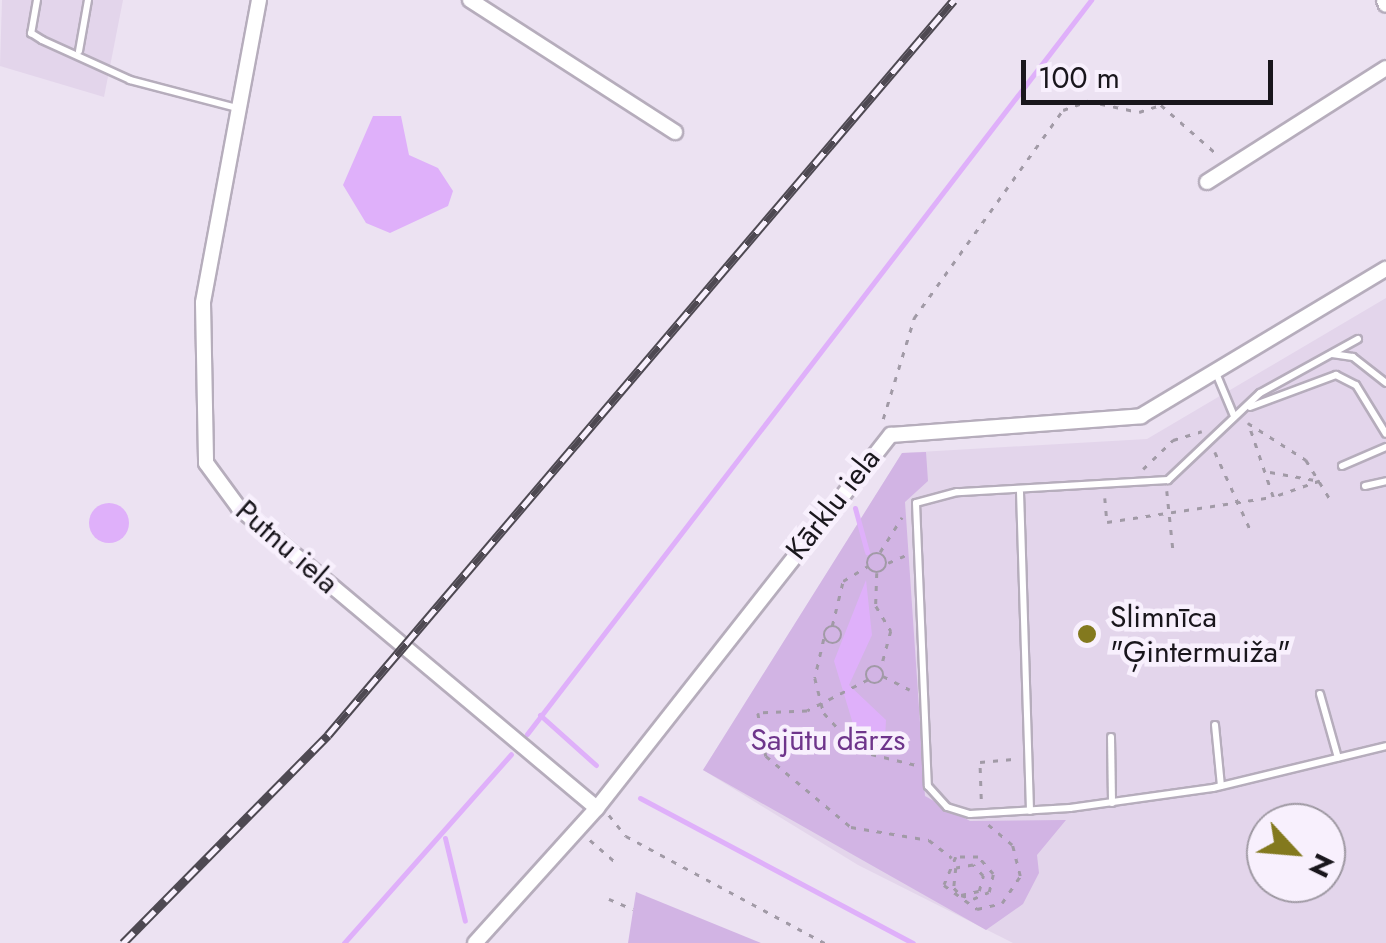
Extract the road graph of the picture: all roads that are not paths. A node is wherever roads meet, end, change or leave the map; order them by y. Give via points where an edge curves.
1 (37, 0) edge
2 (88, 0) edge
3 (259, 0) edge
4 (470, 0) edge
5 (79, 51) junction
6 (1386, 68) edge
7 (238, 109) junction
8 (675, 132) dead end
9 (1207, 182) dead end
10 (1386, 269) edge
11 (1358, 339) dead end
12 (1329, 355) junction
13 (1215, 372) junction
14 (1386, 383) edge
15 (1249, 408) junction
16 (1234, 417) junction
17 (1386, 434) edge
18 (1386, 447) edge
19 (1342, 466) dead end
20 (1386, 481) edge
21 (1364, 486) dead end
22 (1020, 492) junction
23 (1320, 694) dead end
24 (1215, 725) dead end
25 (1111, 736) dead end
26 (1386, 746) edge
27 (1338, 758) junction
28 (1221, 786) junction
29 (1112, 803) junction
30 (597, 808) junction
31 (1030, 811) junction
32 (475, 943) edge

1 - 5 lane via 31,33
2 - 5 lane
3 - 7 street, Putnu iela
4 - 8 street
5 - 7 lane via 130,80
6 - 9 street
7 - 30 street, Putnu iela via 202,302 206,463 240,508
10 - 13 street, Kārklu iela
11 - 12 lane
12 - 14 lane via 1354,357
12 - 15 lane
13 - 16 lane
13 - 30 street, Kārklu iela via 1141,416 902,431 877,445
15 - 16 lane
15 - 17 lane via 1336,375 1356,385
16 - 22 lane via 1165,480
18 - 19 lane
20 - 21 lane
22 - 31 lane
22 - 31 lane via 933,495 912,512 933,797 970,814
23 - 27 lane
24 - 28 lane
25 - 29 lane
26 - 27 lane
27 - 28 lane
28 - 29 lane
29 - 31 lane
30 - 32 street, Kārklu iela

